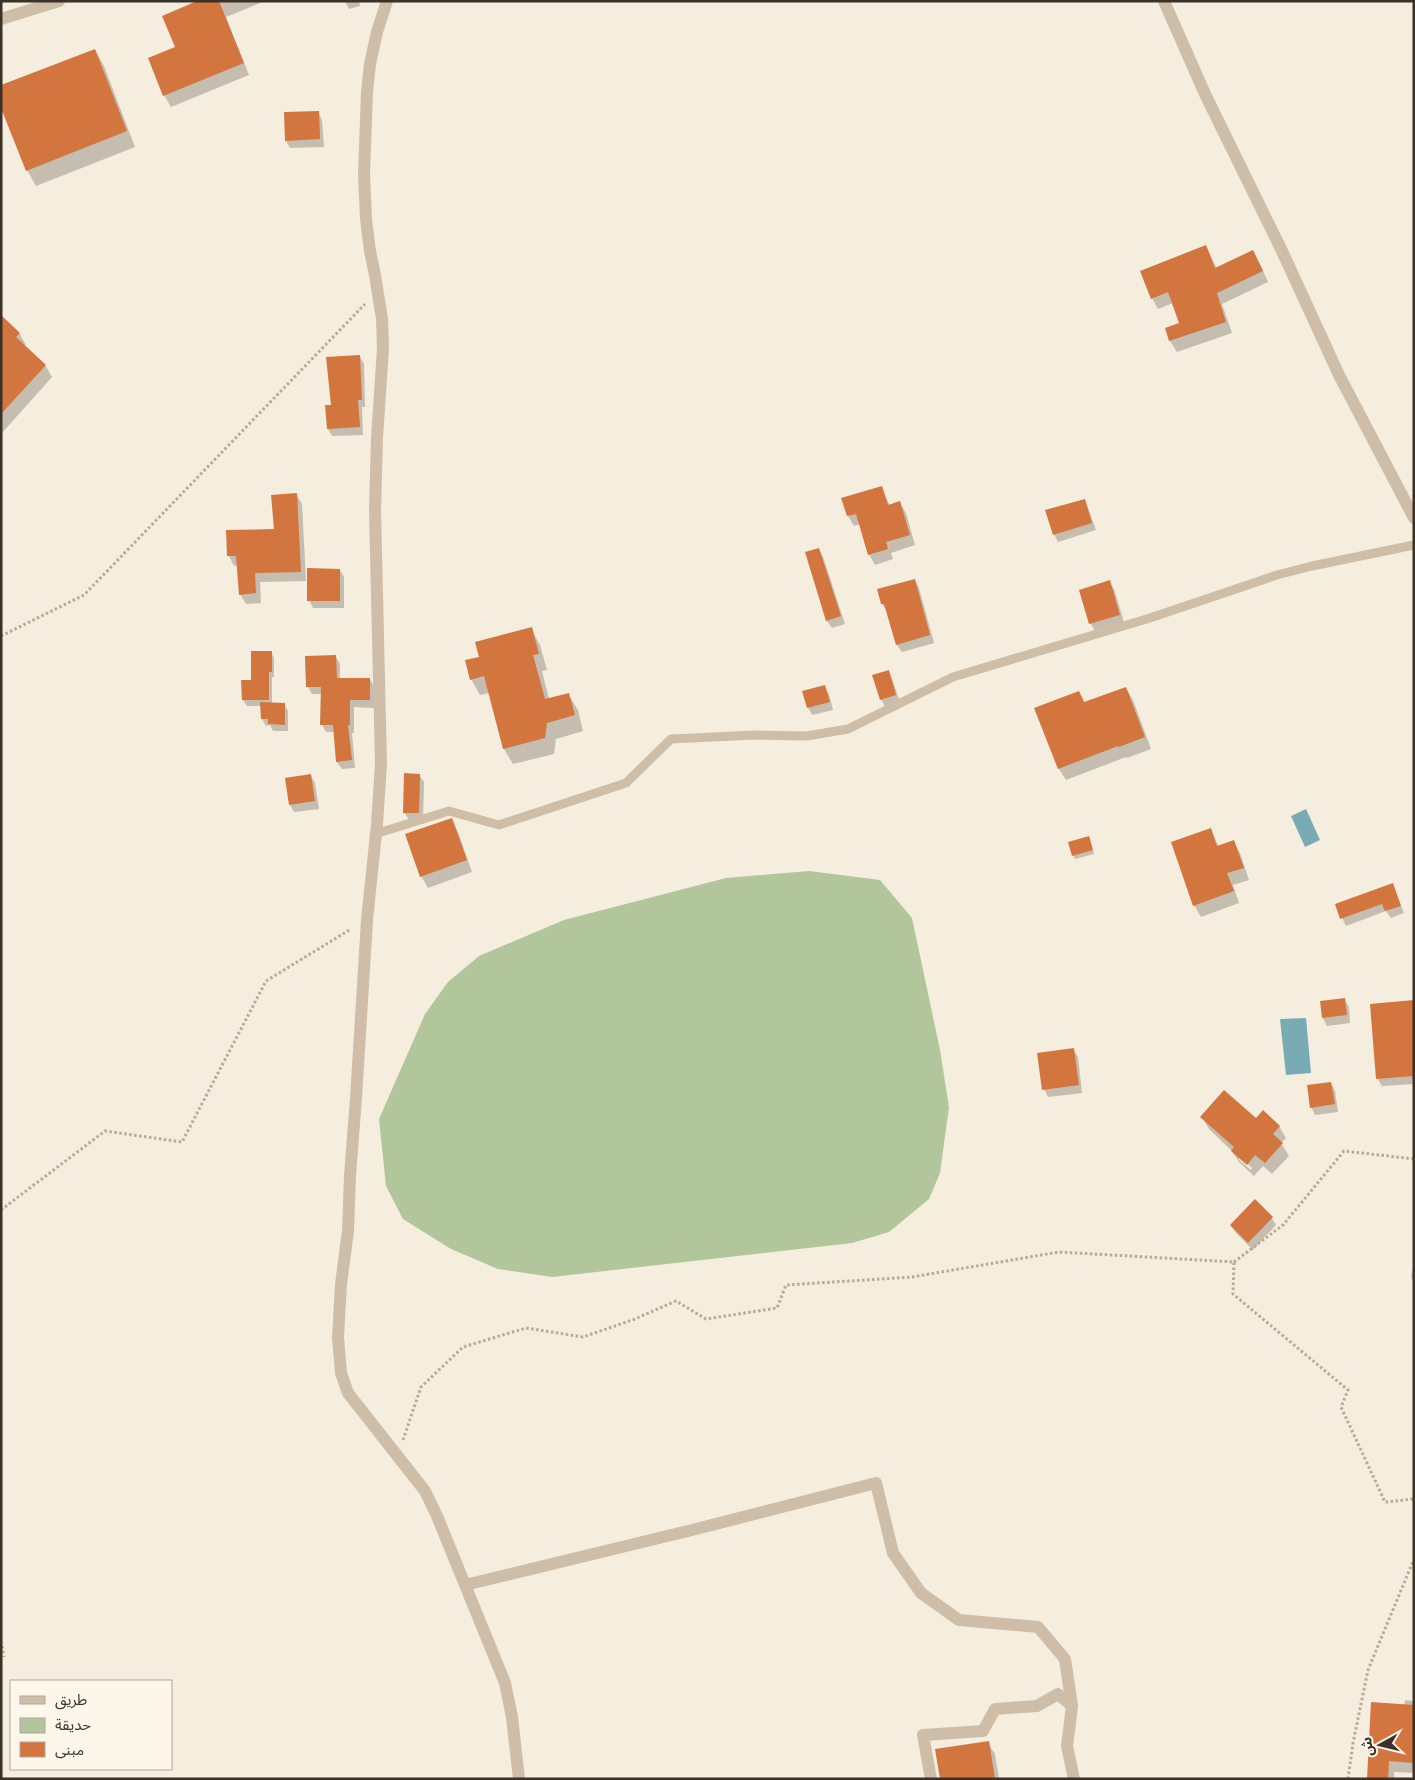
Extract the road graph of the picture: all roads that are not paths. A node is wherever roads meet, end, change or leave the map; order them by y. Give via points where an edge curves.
1 (59, 1) edge
2 (387, 1) edge
3 (1164, 1) edge
4 (1, 19) edge
5 (1414, 518) edge
6 (1414, 545) edge
7 (375, 834) junction
8 (465, 1585) junction
9 (1072, 1706) junction
10 (519, 1779) edge
11 (931, 1779) edge
12 (1074, 1779) edge

1 - 4 street
2 - 7 street via 370,64 364,174 368,235 384,348 376,438 380,764
3 - 5 street via 1339,376
6 - 7 lane via 1277,575 1150,618 953,676 848,729 807,736 671,739 626,783 499,825 449,811
7 - 8 street via 348,1231 341,1284 338,1337 341,1373 348,1393 425,1491
8 - 9 street via 876,1483 893,1553 921,1593 959,1620 1038,1627 1065,1659
8 - 10 street via 504,1683 512,1717
9 - 11 street via 1058,1694 1036,1706 995,1709 983,1731 922,1735
9 - 12 street via 1067,1746

